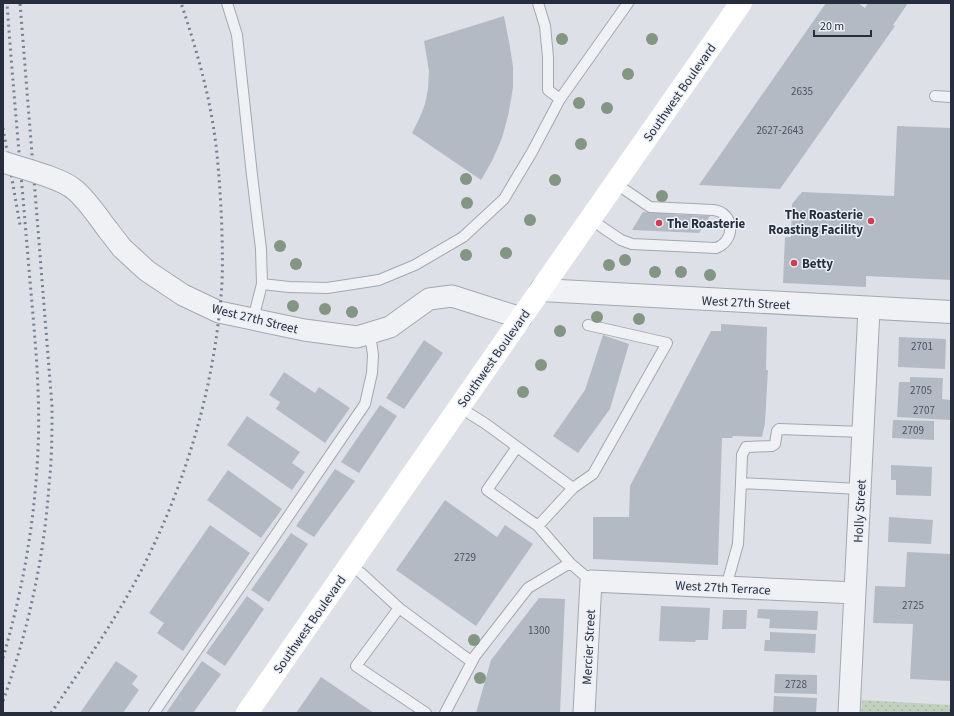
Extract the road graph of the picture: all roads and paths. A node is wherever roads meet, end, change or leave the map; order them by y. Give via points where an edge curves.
1 (227, 3) edge
2 (538, 3) edge
3 (628, 3) edge
4 (741, 3) edge
5 (935, 96) dead end
6 (951, 97) edge
7 (560, 99) junction
8 (3, 162) edge
9 (616, 183) junction
10 (590, 219) junction
11 (262, 284) junction
12 (541, 290) junction
13 (869, 309) junction
14 (951, 312) edge
15 (521, 318) junction
16 (253, 319) junction
17 (588, 325) dead end
18 (370, 334) junction
19 (459, 407) junction
20 (863, 432) junction
21 (517, 447) junction
22 (741, 483) junction
23 (573, 488) junction
24 (860, 489) junction
25 (538, 526) junction
26 (570, 563) junction
27 (350, 565) junction
28 (591, 581) junction
29 (726, 587) junction
30 (855, 593) junction
31 (399, 608) junction
32 (472, 662) junction
33 (154, 713) edge
34 (247, 713) edge
35 (426, 713) edge
36 (445, 713) edge
37 (584, 713) edge
38 (849, 713) edge

1 - 11 lane via 237,35 261,250
2 - 7 lane via 545,26 548,90
3 - 7 lane
4 - 9 main road, Southwest Boulevard
5 - 6 lane
7 - 11 lane via 504,199 463,237 415,265 379,280 327,288
8 - 16 street, West 27th Street, bridge via 57,180 74,189 122,248 147,271 183,295 220,312
9 - 10 main road, Southwest Boulevard
9 - 10 lane via 650,207 721,212 730,224 728,240 716,248 632,244 621,240
10 - 12 main road, Southwest Boulevard
11 - 16 lane
12 - 13 street, West 27th Street
12 - 15 main road, Southwest Boulevard
13 - 14 street, West 27th Street
13 - 20 street, Holly Street
15 - 18 street, West 27th Street via 452,296 429,299 390,327
15 - 19 main road, Southwest Boulevard
16 - 18 street, West 27th Street via 304,330 357,337
17 - 23 lane via 667,343 592,474
18 - 33 lane via 372,373 365,404
19 - 21 lane
19 - 27 main road, Southwest Boulevard
20 - 22 lane via 779,429 775,444 772,446 746,447 742,455
20 - 24 street, Holly Street
21 - 23 lane
21 - 25 lane via 487,490
22 - 24 lane
22 - 29 lane via 738,544
23 - 25 lane
24 - 30 street, Holly Street
25 - 26 lane
26 - 28 lane
26 - 32 lane via 528,588
27 - 31 lane
27 - 34 main road, Southwest Boulevard
28 - 29 street, West 27th Terrace
28 - 37 street, Mercier Street
29 - 30 street, West 27th Terrace
30 - 38 street, Holly Street
31 - 32 lane
31 - 35 lane via 356,666
32 - 36 lane

